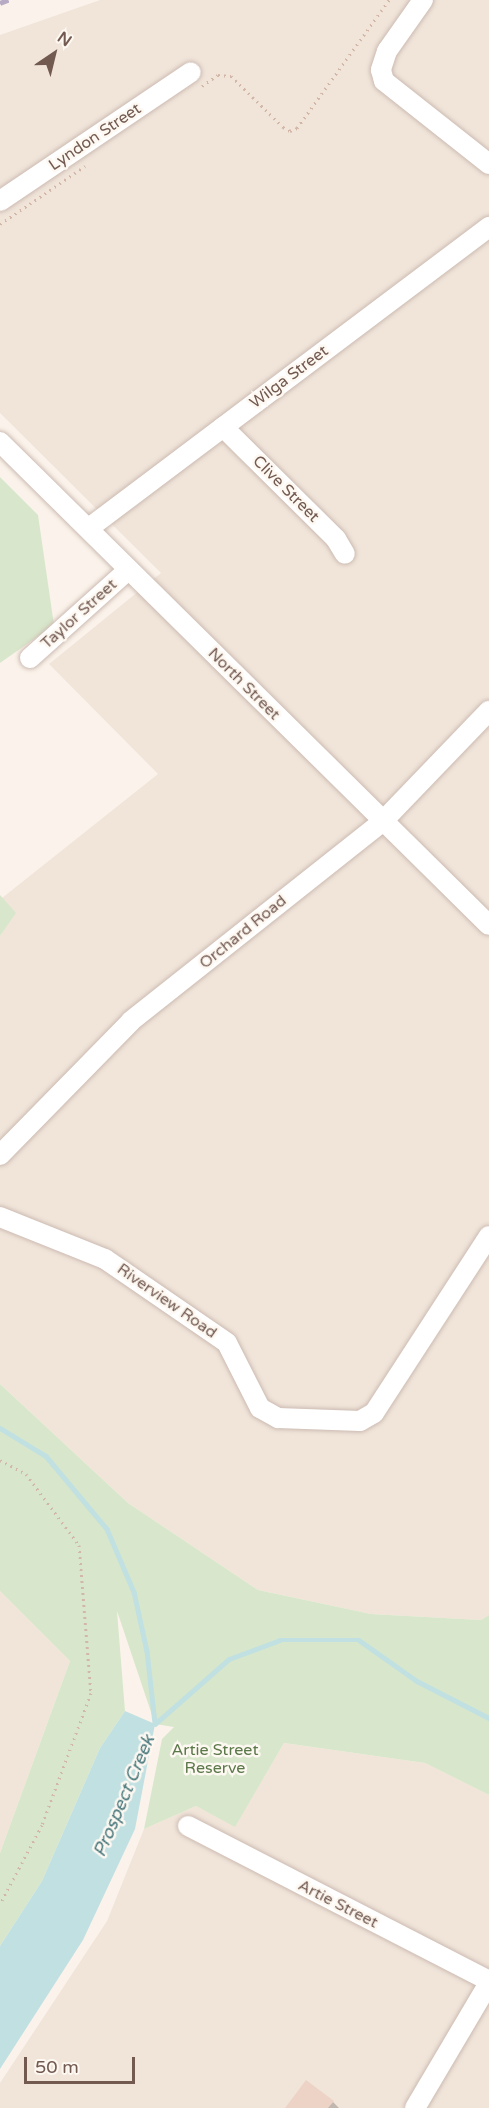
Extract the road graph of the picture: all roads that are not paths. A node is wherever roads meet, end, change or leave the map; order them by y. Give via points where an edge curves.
1 (423, 0) edge
2 (194, 80) road end
3 (489, 164) edge
4 (0, 201) edge
5 (489, 227) edge
6 (223, 427) junction
7 (0, 442) edge
8 (89, 528) junction
9 (345, 554) dead end
10 (128, 570) junction
11 (30, 658) dead end
12 (489, 711) edge
13 (383, 821) junction
14 (489, 925) edge
15 (0, 1155) edge
16 (0, 1217) edge
17 (489, 1236) edge
18 (188, 1826) dead end
19 (489, 1982) edge
20 (415, 2108) edge

1 - 3 street via 387,51 381,70 384,81
2 - 4 street, Lyndon Street
5 - 6 street, Wilga Street
6 - 8 street, Wilga Street
6 - 9 street, Clive Street via 336,539
7 - 8 street, North Street
8 - 10 street, North Street
10 - 11 street, Taylor Street
10 - 13 street, North Street
12 - 13 street, Orchard Road
13 - 14 street, North Street
13 - 15 street, Orchard Road via 131,1022
16 - 17 street, Riverview Road via 105,1258 227,1343 260,1408 278,1418 360,1421 374,1413
18 - 19 street, Artie Street
19 - 20 street

